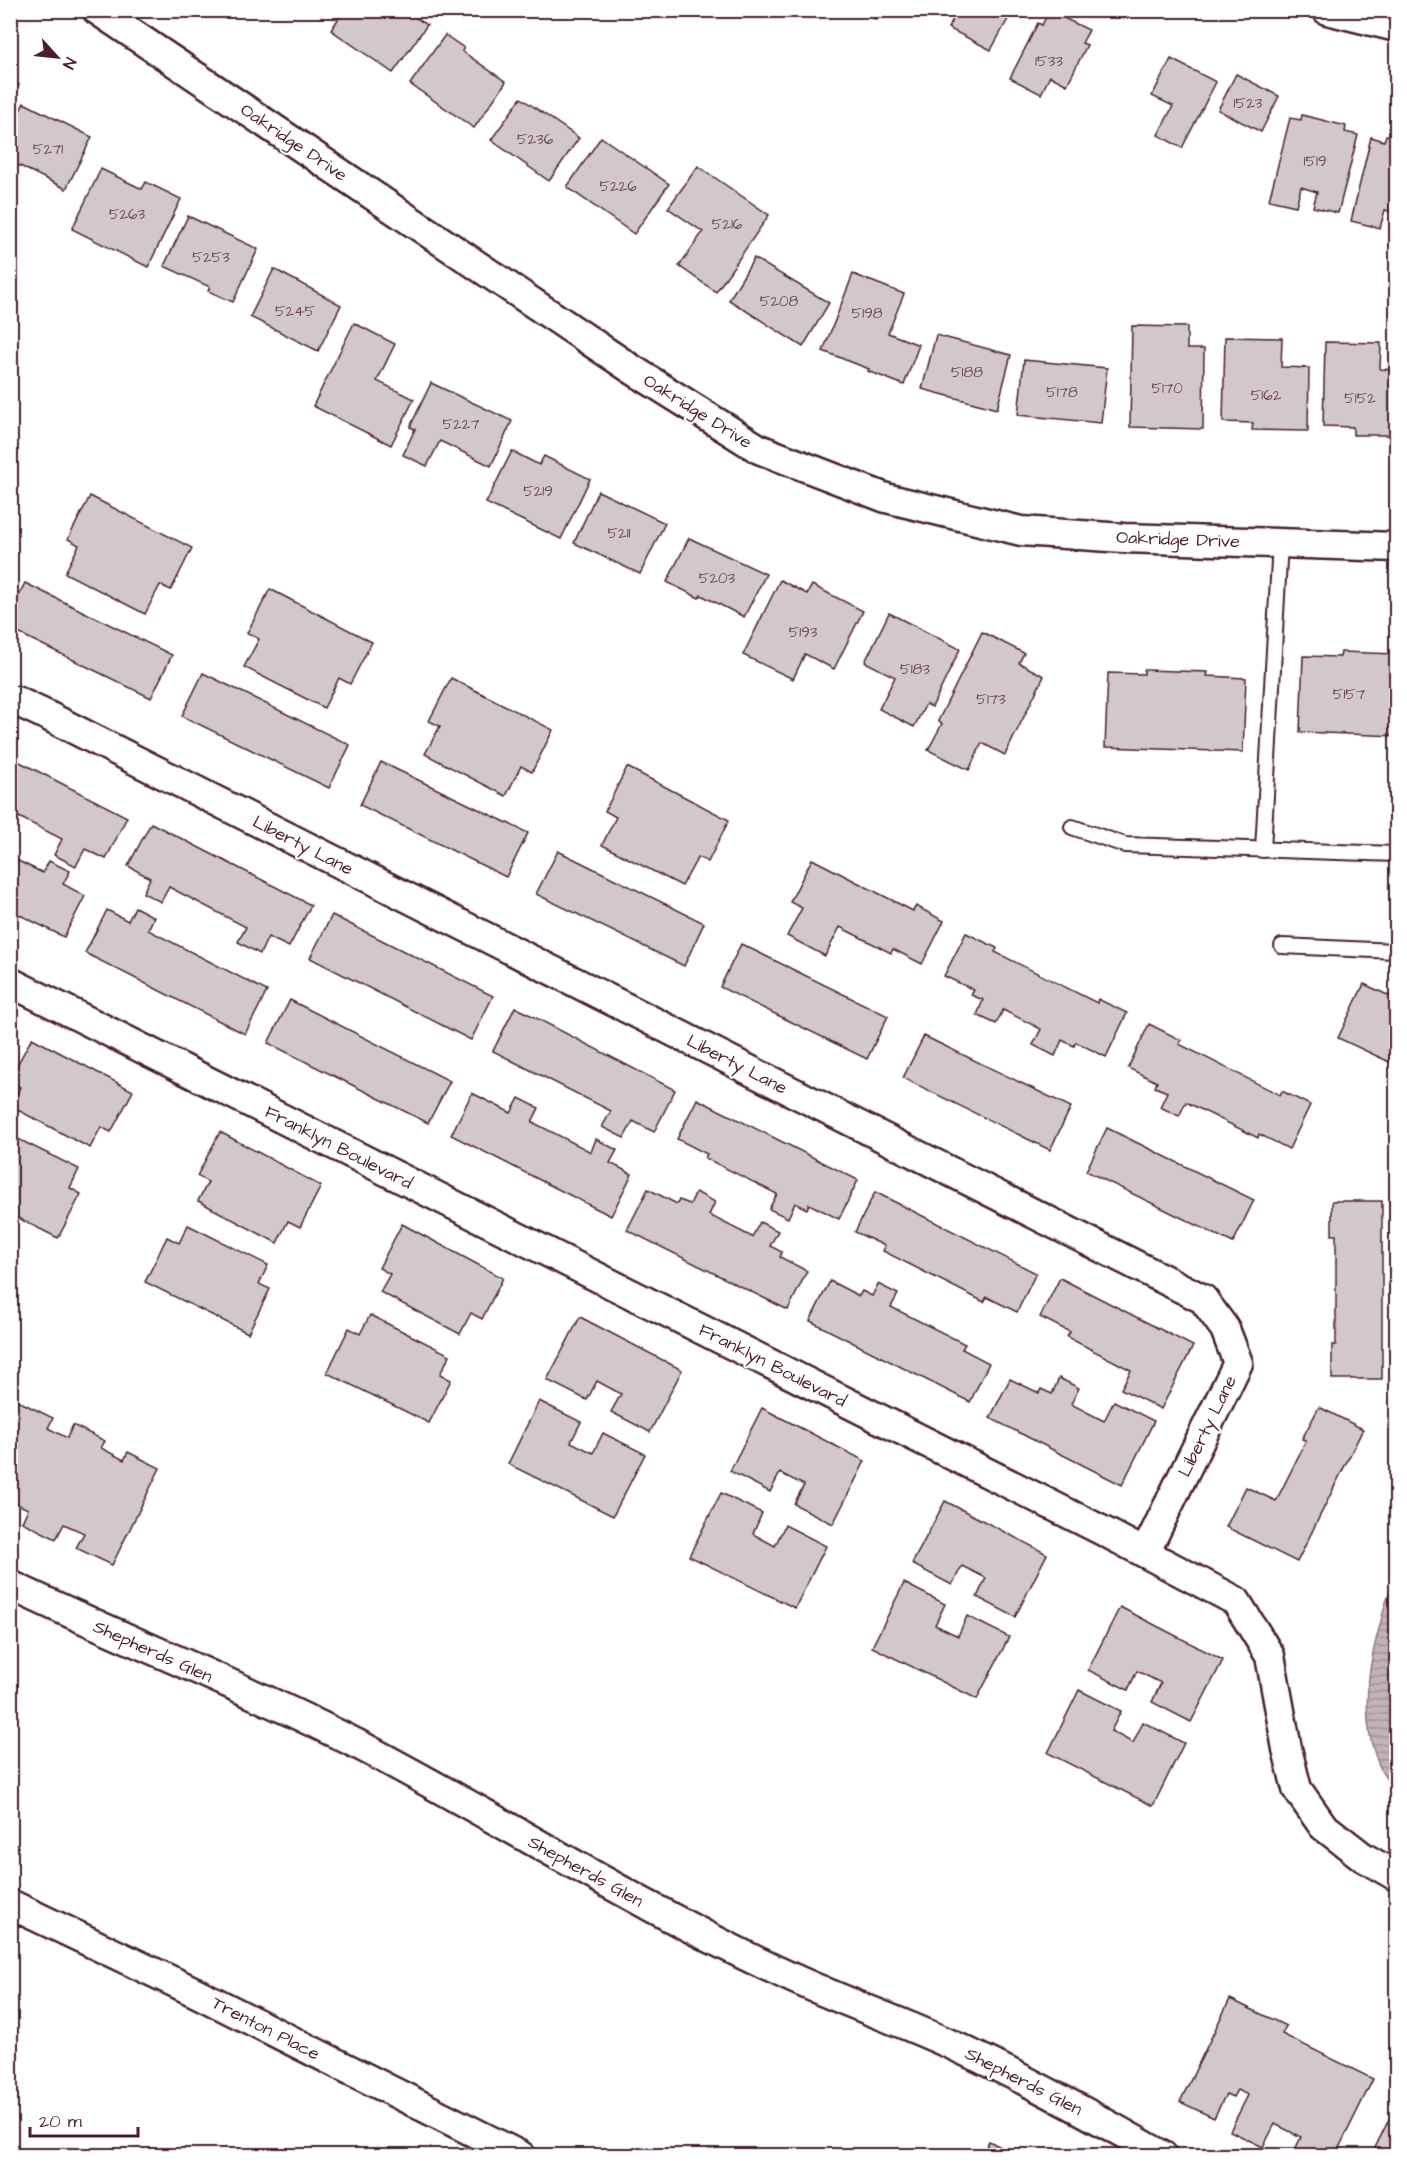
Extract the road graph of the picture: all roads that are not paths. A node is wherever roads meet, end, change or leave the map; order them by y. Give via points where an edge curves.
1 (97, 10) edge
2 (1327, 10) edge
3 (1396, 27) edge
4 (1280, 542) junction
5 (1396, 547) edge
6 (13, 701) edge
7 (1072, 827) dead end
8 (1263, 850) junction
9 (1396, 854) edge
10 (1282, 946) dead end
11 (1396, 951) edge
12 (10, 982) edge
13 (1144, 1552) junction
14 (10, 1585) edge
15 (1396, 1876) edge
16 (10, 1905) edge
17 (520, 2156) edge
18 (1163, 2156) edge

1 - 4 street, Oakridge Drive via 630,368 759,449 886,498 1021,531
2 - 3 street
4 - 5 street, Oakridge Drive
4 - 8 lane
6 - 13 street, Liberty Lane via 1203,1299 1226,1329 1238,1363
7 - 8 lane via 1125,845
8 - 9 lane
10 - 11 lane
12 - 13 street, Franklyn Boulevard
13 - 15 street, Franklyn Boulevard via 1236,1601 1270,1656 1298,1789 1323,1826
14 - 18 street, Shepherds Glen via 362,1747 642,1903 785,1975 961,2049
16 - 17 street, Trenton Place via 195,1992

